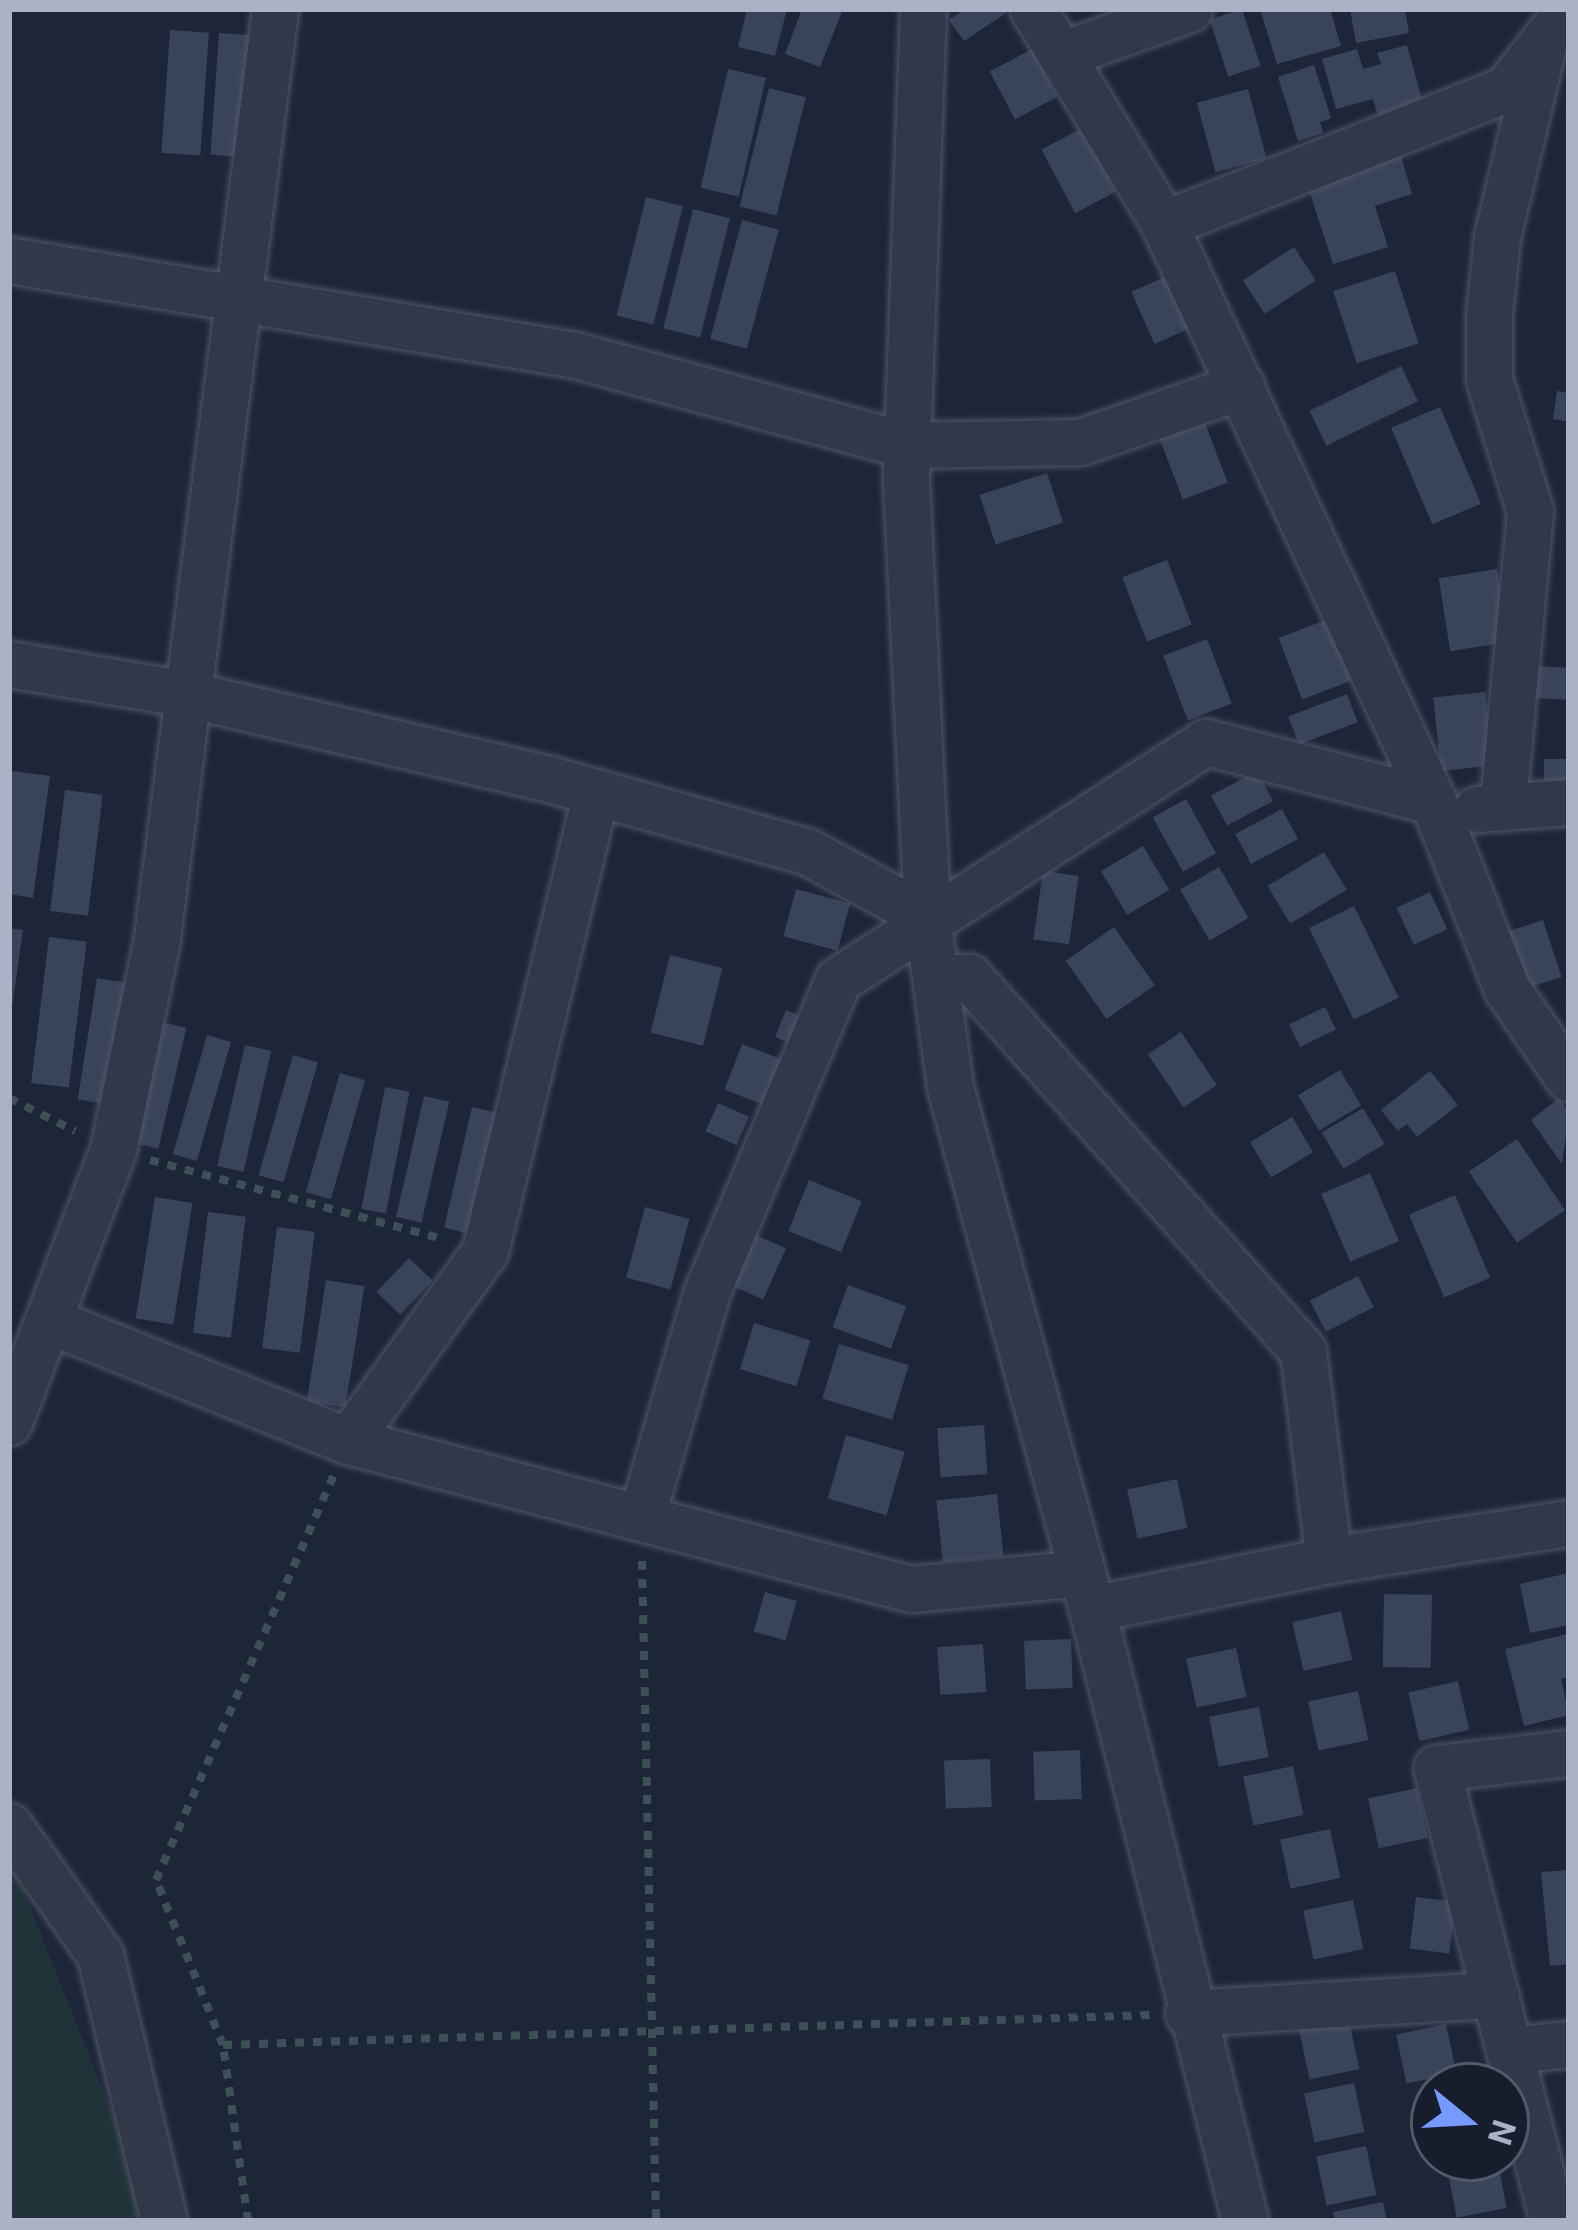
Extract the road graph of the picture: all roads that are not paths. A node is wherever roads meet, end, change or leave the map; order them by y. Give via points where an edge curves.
1 (275, 9) edge
2 (923, 9) edge
3 (1033, 9) edge
4 (1189, 9) edge
5 (1559, 30) edge
6 (1063, 54) junction
7 (1164, 224) junction
8 (9, 260) edge
9 (238, 292) junction
10 (1242, 386) junction
11 (907, 446) junction
12 (9, 664) edge
13 (187, 694) junction
14 (596, 792) junction
15 (1503, 802) junction
16 (1569, 802) edge
17 (1436, 810) junction
18 (927, 916) junction
19 (935, 977) junction
20 (1569, 1079) edge
21 (48, 1320) junction
22 (9, 1422) edge
23 (348, 1441) junction
24 (641, 1517) junction
25 (1569, 1523) edge
26 (1329, 1560) junction
27 (1087, 1591) junction
28 (1569, 1753) edge
29 (9, 1826) edge
30 (1495, 1995) junction
31 (1188, 2013) junction
32 (1569, 2044) edge
33 (1509, 2050) junction
34 (164, 2221) edge
35 (1245, 2221) edge
36 (1552, 2221) edge

1 - 9 street
2 - 11 street
3 - 6 street
4 - 6 street
5 - 7 street via 1506,89
5 - 15 street via 1498,237 1489,314 1489,379 1531,511
6 - 7 street
7 - 10 street
8 - 9 street
9 - 11 street via 575,355
9 - 13 street
10 - 11 street via 1081,442
10 - 17 street
11 - 18 street
12 - 13 street
13 - 14 street
13 - 21 street via 156,945 113,1150
14 - 18 street via 808,852
14 - 23 street via 485,1251
15 - 16 street
15 - 17 street
17 - 18 street via 1206,742
17 - 20 street via 1507,989
18 - 19 street
18 - 24 street via 838,980 706,1294
19 - 26 street via 969,977 1304,1351
19 - 27 street via 950,1088
21 - 22 street
21 - 23 street
23 - 24 street
24 - 27 street via 911,1589
25 - 26 street
26 - 27 street
27 - 31 street
28 - 30 street via 1437,1768
29 - 34 street via 100,1955
30 - 31 street
30 - 33 street
31 - 35 street
32 - 33 street
33 - 36 street

